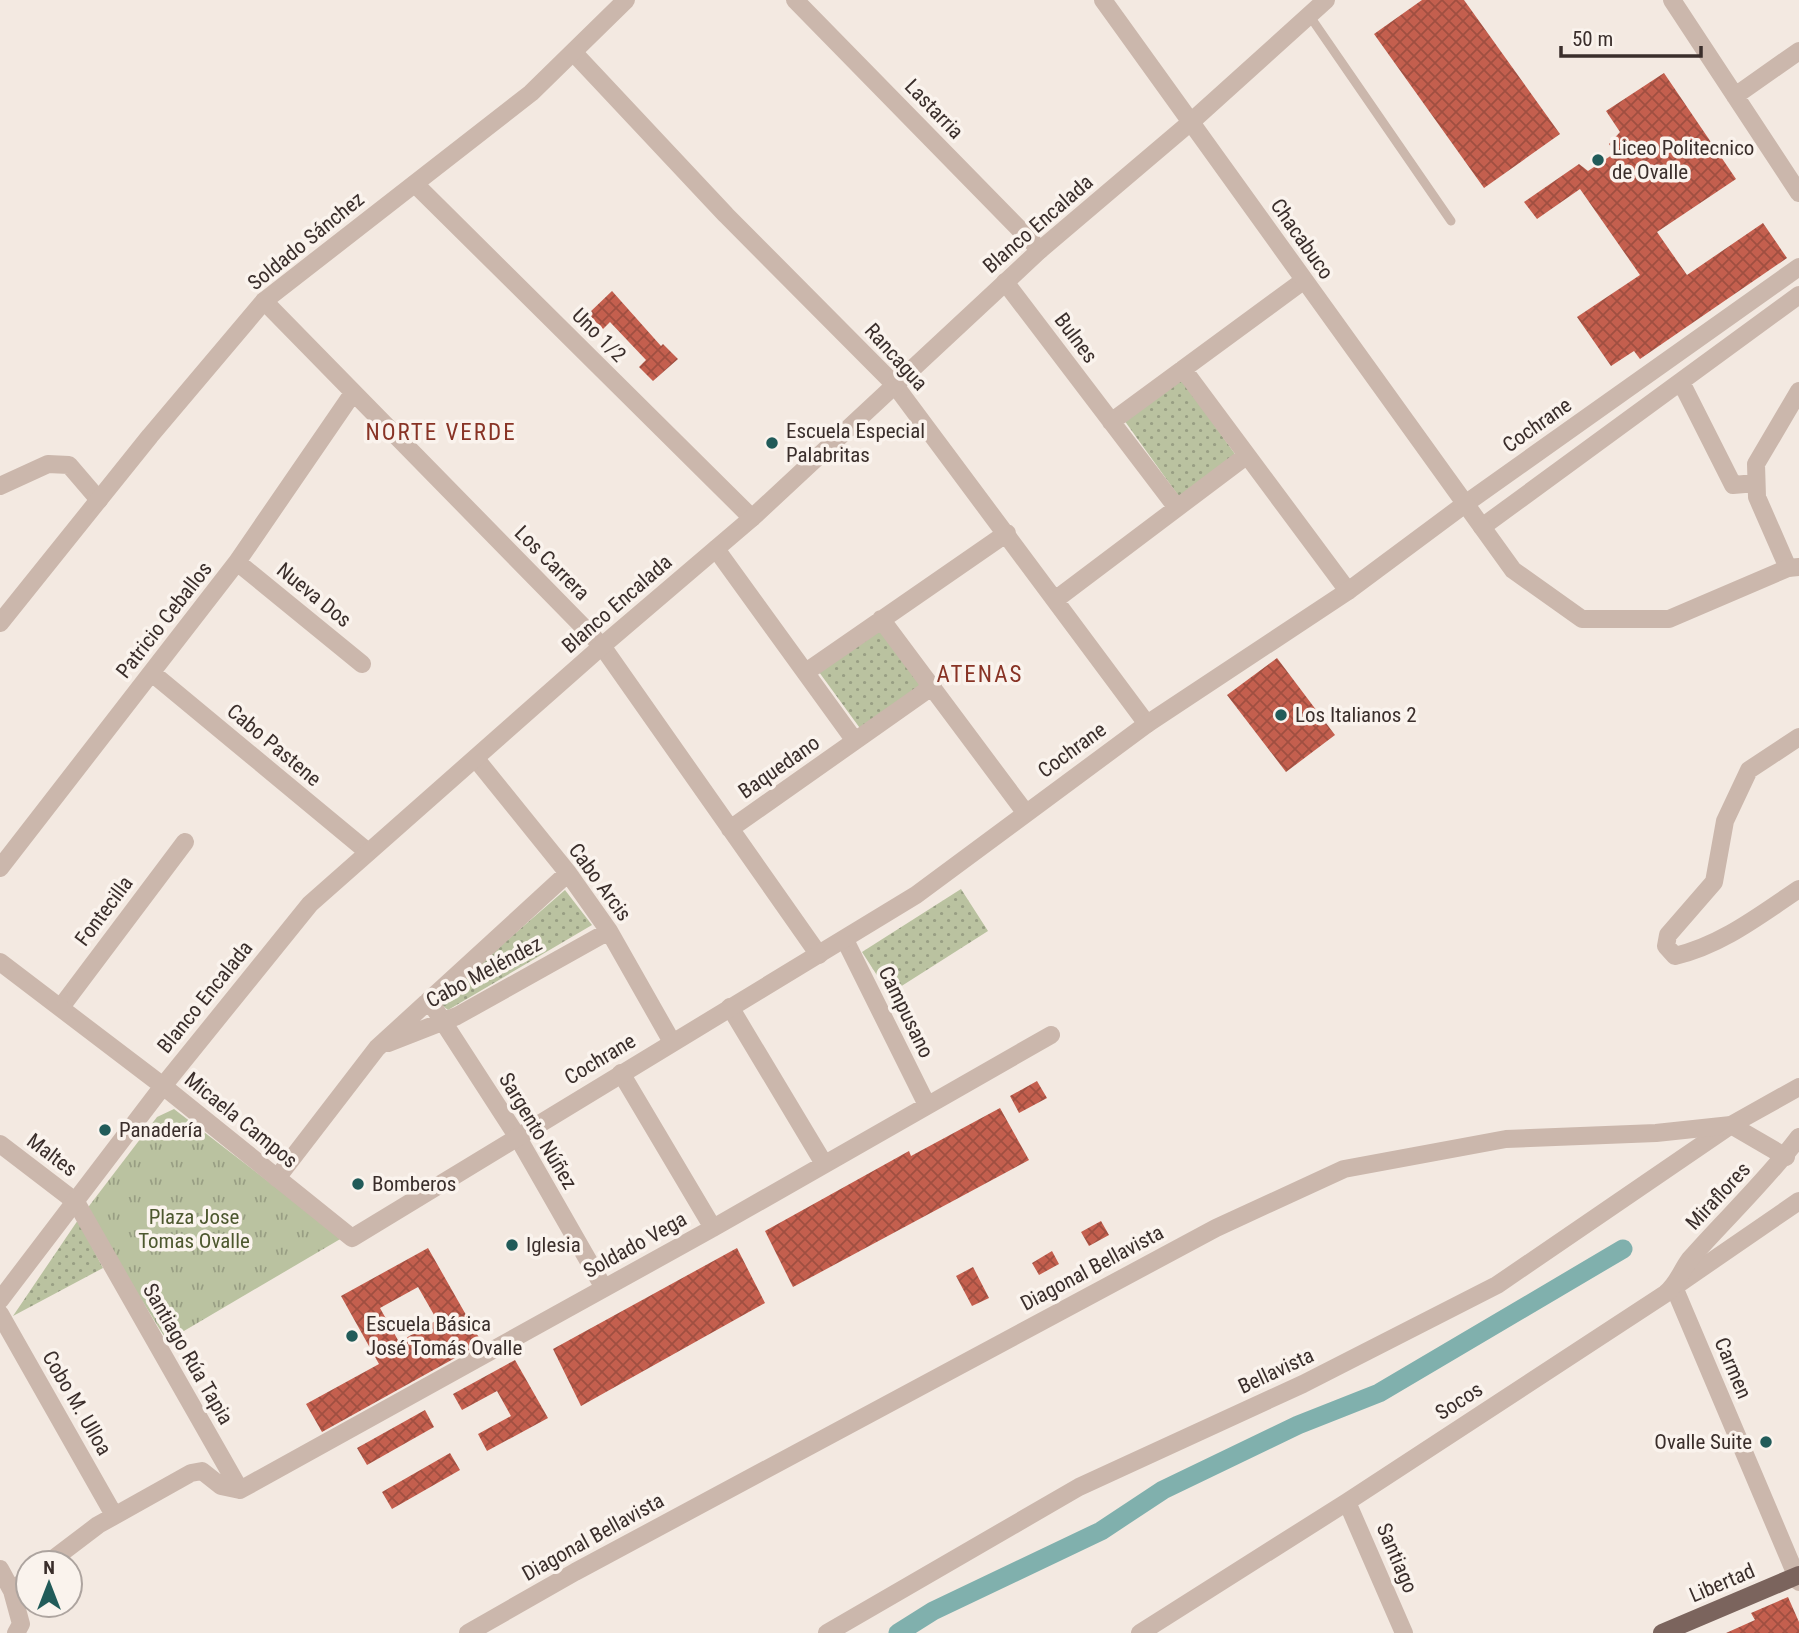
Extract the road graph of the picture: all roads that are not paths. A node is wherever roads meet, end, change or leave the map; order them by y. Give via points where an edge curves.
1 (626, 0) edge
2 (795, 0) edge
3 (1103, 0) edge
4 (1326, 0) edge
5 (1672, 0) edge
6 (1310, 15) junction
7 (1799, 51) edge
8 (574, 53) junction
9 (1735, 96) junction
10 (1192, 121) junction
11 (415, 184) junction
12 (1799, 193) edge
13 (1451, 221) dead end
14 (1040, 250) junction
15 (1799, 267) edge
16 (1303, 281) junction
17 (1006, 282) junction
18 (1799, 295) edge
19 (264, 302) junction
20 (1184, 369) junction
21 (1681, 382) junction
22 (894, 384) junction
23 (1799, 391) edge
24 (353, 393) junction
25 (1111, 422) junction
26 (1246, 456) junction
27 (1756, 483) junction
28 (0, 486) edge
29 (99, 500) junction
30 (1465, 503) junction
31 (1177, 508) junction
32 (752, 518) junction
33 (1482, 527) junction
34 (1007, 533) junction
35 (716, 549) junction
36 (237, 562) junction
37 (1793, 567) edge
38 (1348, 591) junction
39 (1055, 600) junction
40 (881, 619) junction
41 (0, 623) edge
42 (602, 646) junction
43 (362, 664) dead end
44 (806, 672) junction
45 (152, 673) junction
46 (933, 686) junction
47 (1147, 724) junction
48 (1799, 737) edge
49 (855, 741) junction
50 (476, 759) junction
51 (1025, 812) junction
52 (730, 829) junction
53 (185, 842) dead end
54 (368, 852) junction
55 (0, 868) edge
56 (568, 873) junction
57 (1799, 889) edge
58 (609, 931) junction
59 (845, 940) junction
60 (819, 955) junction
61 (0, 962) edge
62 (429, 1000) junction
63 (61, 1007) junction
64 (730, 1007) junction
65 (444, 1021) junction
66 (1051, 1035) dead end
67 (672, 1042) junction
68 (377, 1048) junction
69 (621, 1073) junction
70 (163, 1086) junction
71 (1799, 1087) edge
72 (927, 1105) junction
73 (1731, 1125) junction
74 (517, 1136) junction
75 (1799, 1137) edge
76 (0, 1144) edge
77 (1786, 1157) junction
78 (823, 1163) junction
79 (277, 1178) junction
80 (1799, 1201) edge
81 (76, 1202) junction
82 (713, 1228) junction
83 (352, 1238) joint
84 (1674, 1287) junction
85 (604, 1288) junction
86 (1, 1301) edge
87 (240, 1490) junction
88 (1348, 1502) junction
89 (114, 1515) junction
90 (67, 1549) edge
91 (0, 1569) edge
92 (1798, 1578) edge
93 (12, 1591) joint
94 (19, 1628) edge
95 (468, 1633) edge
96 (827, 1633) edge
97 (1140, 1633) edge
98 (1404, 1633) edge
99 (1662, 1633) edge

1 - 8 street, Soldado Sánchez
2 - 14 street, Lastarria
3 - 10 street, Chacabuco
4 - 6 street, Blanco Encalada
5 - 9 street
6 - 10 street, Blanco Encalada
6 - 13 lane
7 - 9 street
8 - 11 street, Soldado Sánchez via 531,93
8 - 22 street, Rancagua
9 - 12 street
10 - 14 street, Blanco Encalada
10 - 16 street, Chacabuco
11 - 19 street, Soldado Sánchez
11 - 32 street, Uno 1/2
14 - 17 street, Blanco Encalada
15 - 30 street, Cochrane
16 - 20 street
16 - 30 street, Chacabuco
17 - 22 street, Blanco Encalada
17 - 25 street, Bulnes
18 - 21 street
19 - 24 street, Los Carrera
19 - 29 street, Soldado Sánchez
20 - 25 street
20 - 26 street
21 - 27 street via 1733,485
21 - 33 street
22 - 32 street, Blanco Encalada
22 - 34 street, Rancagua
23 - 27 street via 1756,464
24 - 36 street, Patricio Ceballos
24 - 42 street, Los Carrera
25 - 31 street, Bulnes
26 - 31 street
26 - 38 street
27 - 37 street via 1757,497
28 - 29 street via 48,464 69,465
29 - 41 street, Soldado Sánchez
30 - 33 street, Chacabuco
30 - 38 street, Cochrane
31 - 39 street
32 - 35 street, Blanco Encalada
33 - 37 street, Chacabuco via 1513,570 1582,619 1669,619
34 - 39 street, Rancagua
34 - 40 street
35 - 42 street, Blanco Encalada
35 - 44 street, Baquedano
36 - 43 street, Nueva Dos
36 - 45 street, Patricio Ceballos
38 - 47 street, Cochrane
39 - 47 street, Rancagua
40 - 44 street
40 - 46 street
42 - 50 street, Blanco Encalada
42 - 52 street, Los Carrera
44 - 49 street, Baquedano
45 - 54 street, Cabo Pastene
45 - 55 street, Patricio Ceballos
46 - 49 street, Baquedano
46 - 51 street
47 - 51 street, Cochrane
48 - 57 street via 1749,770 1725,821 1714,882 1668,935 1666,946 1675,956 1700,950
49 - 52 street, Baquedano
50 - 54 street, Blanco Encalada
50 - 56 street, Cabo Arcis
51 - 59 street, Cochrane via 916,895
52 - 60 street, Los Carrera
53 - 63 street, Fontecilla
54 - 70 street, Blanco Encalada via 310,904
56 - 58 street, Cabo Arcis
56 - 62 street, Cabo Meléndez
58 - 65 street, Cabo Meléndez
58 - 67 street, Cabo Arcis
59 - 60 street, Cochrane
59 - 72 street, Campusano
60 - 64 street, Cochrane
61 - 63 street, Micaela Campos
62 - 65 street, Sargento Núñez
62 - 68 street, Cabo Meléndez
63 - 70 street, Micaela Campos
64 - 67 street, Cochrane
64 - 78 street
65 - 68 street, Cabo Meléndez
65 - 74 street, Sargento Núñez
66 - 72 street, Soldado Vega
67 - 69 street, Cochrane
68 - 79 street, Cabo Meléndez
69 - 74 street, Cochrane
69 - 82 street
70 - 79 street, Micaela Campos
70 - 81 street, Blanco Encalada
71 - 73 street
72 - 78 street, Soldado Vega
73 - 77 street
73 - 95 street, Diagonal Bellavista via 1506,1139 1344,1169 1216,1228
73 - 96 street, Bellavista via 1497,1285 1303,1384 1079,1487
74 - 83 street, Cochrane
74 - 85 street, Sargento Núñez
75 - 77 street, Miraflores
76 - 81 street, Maltes
77 - 84 street, Miraflores via 1686,1264
78 - 82 street, Soldado Vega
79 - 83 street, Micaela Campos
80 - 84 street, Socos
81 - 86 street, Blanco Encalada
81 - 87 street, Santiago Rúa Tapia
82 - 85 street, Soldado Vega
84 - 88 street, Socos
84 - 92 street, Carmen
85 - 87 street, Soldado Vega
86 - 89 street, Cobo M. Ulloa
87 - 89 street via 221,1486 202,1471 159,1488
88 - 97 street, Socos
88 - 98 street, Santiago
89 - 90 street
91 - 93 street
92 - 99 main road, Libertad
93 - 94 street

